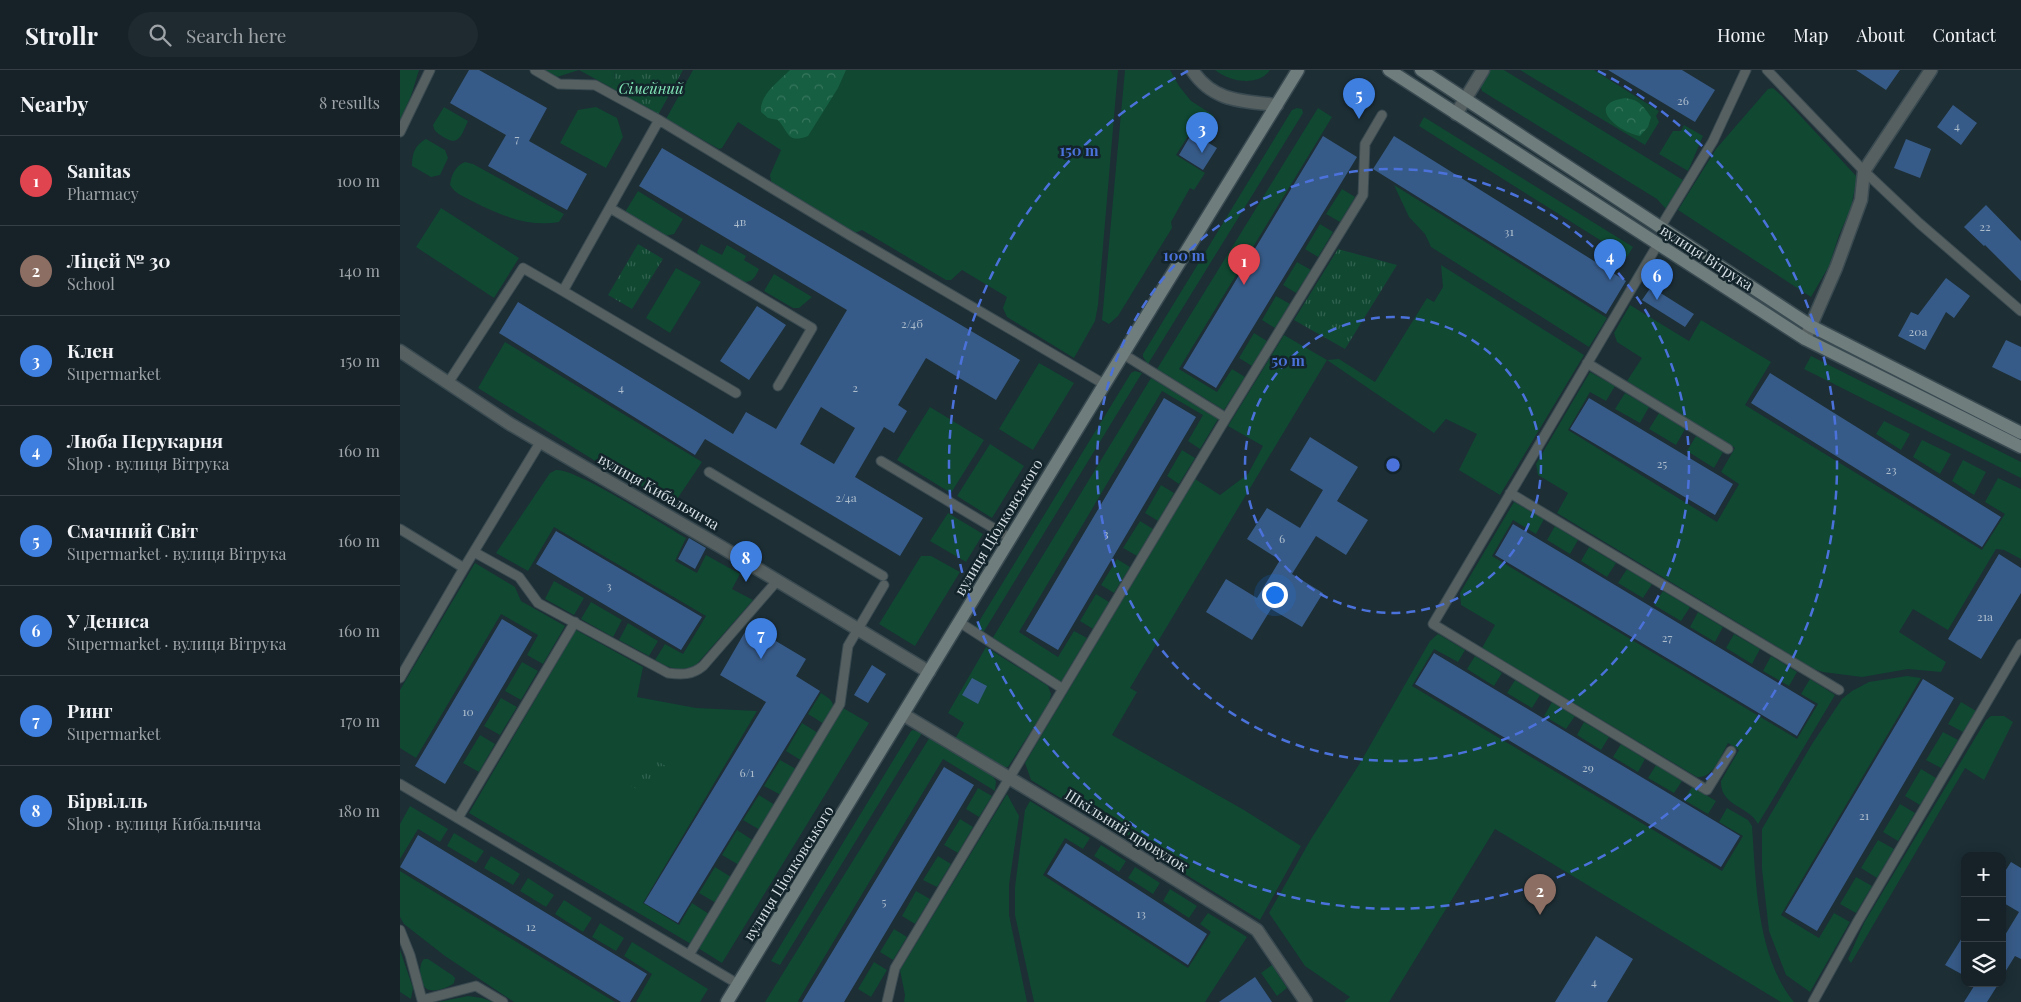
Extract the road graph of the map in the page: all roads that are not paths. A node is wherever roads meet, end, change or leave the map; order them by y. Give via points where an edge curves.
1 (430, 70) edge
2 (535, 70) edge
3 (1192, 70) edge
4 (1298, 70) edge
5 (1389, 70) edge
6 (1421, 70) edge
7 (1483, 70) edge
8 (1746, 70) edge
9 (1766, 70) edge
10 (1931, 70) edge
11 (1464, 100) junction
12 (1276, 105) junction
13 (1456, 114) junction
14 (1382, 115) dead end
15 (660, 120) junction
16 (400, 132) edge
17 (1864, 171) junction
18 (610, 208) junction
19 (1660, 228) junction
20 (1658, 244) junction
21 (563, 291) junction
22 (2021, 311) edge
23 (1811, 326) junction
24 (1805, 339) junction
25 (400, 351) edge
26 (1123, 354) junction
27 (1587, 363) junction
28 (448, 383) junction
29 (1104, 384) junction
30 (778, 386) dead end
31 (736, 393) dead end
32 (1226, 418) junction
33 (2021, 433) edge
34 (541, 441) junction
35 (2021, 447) edge
36 (1728, 449) dead end
37 (881, 461) dead end
38 (709, 472) dead end
39 (1510, 493) junction
40 (400, 529) edge
41 (1010, 538) junction
42 (474, 552) junction
43 (464, 568) junction
44 (882, 576) dead end
45 (777, 581) junction
46 (884, 586) dead end
47 (575, 622) junction
48 (959, 622) junction
49 (858, 630) junction
50 (2021, 644) edge
51 (929, 672) junction
52 (400, 678) edge
53 (1063, 688) junction
54 (1839, 690) dead end
55 (904, 715) junction
56 (1731, 751) dead end
57 (1009, 778) junction
58 (401, 788) edge
59 (458, 818) junction
60 (400, 930) edge
61 (689, 955) junction
62 (738, 984) junction
63 (421, 1001) edge
64 (503, 1002) edge
65 (727, 1002) edge
66 (887, 1002) edge
67 (1306, 1002) edge
68 (1813, 1002) edge

1 - 16 lane
2 - 15 lane via 559,84 595,85
3 - 12 street via 1209,89 1226,98
4 - 12 main road, вулиця Ціолковського
5 - 13 main road, вулиця Вітрука
6 - 11 main road, вулиця Вітрука
7 - 11 street
8 - 19 lane via 1713,141
9 - 17 lane
10 - 17 street
11 - 13 street
11 - 19 main road, вулиця Вітрука
12 - 26 main road, вулиця Ціолковського
13 - 20 main road, вулиця Вітрука
14 - 32 lane via 1365,144 1363,195
15 - 18 lane
15 - 29 lane
17 - 22 lane
17 - 23 street via 1861,200
18 - 21 lane
18 - 30 lane via 812,328
19 - 23 main road, вулиця Вітрука
20 - 24 main road, вулиця Вітрука
20 - 27 lane
21 - 28 lane via 524,268
21 - 31 lane
23 - 24 street
23 - 33 main road, вулиця Вітрука
24 - 35 main road, вулиця Вітрука
25 - 28 street, вулиця Кибальчича
26 - 29 main road, вулиця Ціолковського
26 - 32 lane
27 - 36 lane
27 - 39 lane
28 - 34 street, вулиця Кибальчича
29 - 41 main road, вулиця Ціолковського
32 - 53 lane
34 - 42 lane
34 - 45 street, вулиця Кибальчича
37 - 41 lane
38 - 44 lane
39 - 54 lane
39 - 56 lane via 1433,624 1707,790
40 - 43 lane
41 - 48 main road, вулиця Ціолковського
42 - 43 lane
42 - 47 lane via 518,577 538,602
43 - 52 lane
45 - 47 lane via 703,666 686,674 668,673
45 - 49 street, вулиця Кибальчича
46 - 49 lane
47 - 59 lane
48 - 51 main road, вулиця Ціолковського
48 - 53 lane
49 - 51 street, вулиця Кибальчича
49 - 61 lane via 848,646 840,704
50 - 68 lane
51 - 55 main road, вулиця Ціолковського
53 - 57 lane
55 - 57 street, Шкільний провулок
55 - 62 main road, вулиця Ціолковського
57 - 66 lane via 895,968
57 - 67 street, Шкільний провулок via 1257,930
58 - 59 lane
59 - 61 lane
60 - 63 lane
61 - 62 lane
62 - 65 main road, вулиця Ціолковського
63 - 64 lane via 476,986

